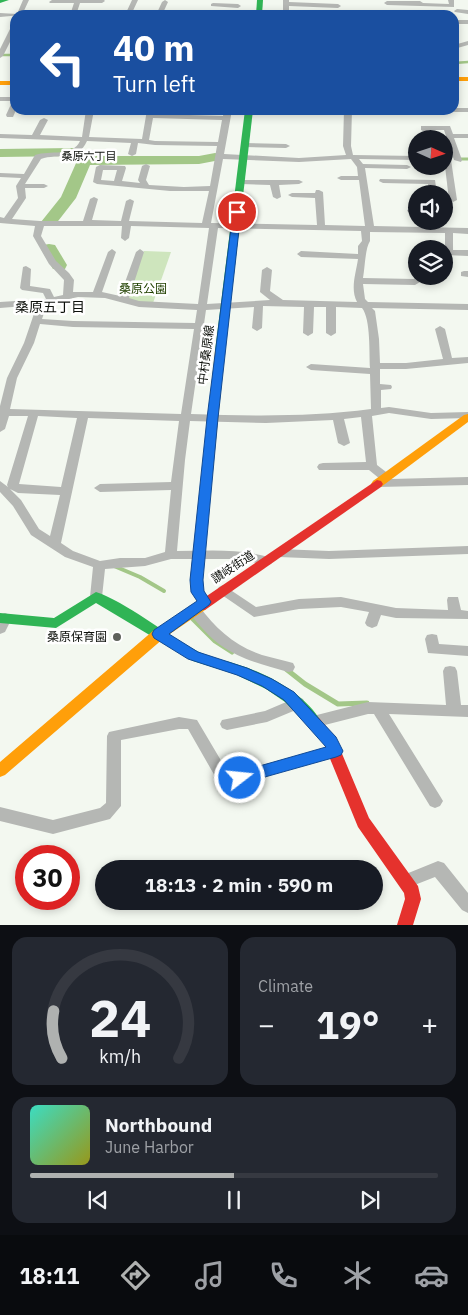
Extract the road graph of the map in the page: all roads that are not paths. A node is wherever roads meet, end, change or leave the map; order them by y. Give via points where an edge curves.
1 (6, 0) edge
2 (451, 0) edge
3 (0, 1) edge
4 (76, 1) edge
5 (102, 1) edge
6 (52, 2) dead end
7 (165, 2) dead end
8 (286, 2) edge
9 (240, 3) edge
10 (420, 3) edge
11 (387, 4) dead end
12 (213, 5) dead end
13 (338, 6) edge
14 (161, 10) edge
15 (3, 45) edge
16 (0, 56) edge
17 (89, 115) edge
18 (150, 115) edge
19 (197, 115) edge
20 (227, 115) edge
21 (248, 115) edge
22 (348, 115) edge
23 (167, 116) edge
24 (44, 120) dead end
25 (425, 130) dead end
26 (448, 130) edge
27 (0, 136) edge
28 (453, 136) edge
29 (468, 136) edge
30 (35, 137) junction
31 (84, 140) junction
32 (135, 141) junction
33 (145, 141) junction
34 (221, 144) junction
35 (453, 145) edge
36 (286, 146) dead end
37 (244, 151) junction
38 (132, 154) dead end
39 (219, 156) junction
40 (352, 157) junction
41 (408, 158) edge
42 (453, 160) edge
43 (458, 160) junction
44 (468, 161) edge
45 (146, 166) dead end
46 (361, 166) junction
47 (407, 167) dead end
48 (383, 174) junction
49 (0, 175) edge
50 (24, 176) junction
51 (340, 178) dead end
52 (362, 178) junction
53 (118, 182) dead end
54 (240, 182) junction
55 (299, 182) dead end
56 (272, 183) junction
57 (432, 185) edge
58 (20, 186) junction
59 (44, 186) dead end
60 (147, 187) junction
61 (214, 188) junction
62 (292, 195) dead end
63 (277, 197) dead end
64 (97, 199) dead end
65 (130, 201) dead end
66 (4, 220) edge
67 (91, 223) junction
68 (40, 224) junction
69 (126, 224) junction
70 (210, 226) junction
71 (236, 226) junction
72 (408, 228) edge
73 (321, 229) junction
74 (368, 230) junction
75 (449, 230) joint
76 (468, 231) edge
77 (125, 238) dead end
78 (112, 252) dead end
79 (140, 252) dead end
80 (468, 253) edge
81 (300, 254) dead end
82 (362, 257) junction
83 (26, 269) dead end
84 (267, 270) dead end
85 (358, 281) junction
86 (408, 282) edge
87 (97, 294) junction
88 (68, 295) junction
89 (47, 301) junction
90 (123, 301) junction
91 (259, 303) junction
92 (280, 303) junction
93 (309, 303) junction
94 (331, 304) junction
95 (0, 305) edge
96 (368, 306) junction
97 (201, 307) junction
98 (226, 307) junction
99 (468, 307) edge
100 (82, 312) dead end
101 (37, 321) junction
102 (78, 324) junction
103 (199, 326) junction
104 (257, 328) dead end
105 (440, 329) dead end
106 (332, 333) dead end
107 (308, 334) dead end
108 (444, 343) junction
109 (456, 343) dead end
110 (468, 360) edge
111 (448, 361) junction
112 (310, 367) dead end
113 (374, 368) junction
114 (374, 387) junction
115 (387, 388) dead end
116 (2, 412) edge
117 (371, 412) junction
118 (34, 413) junction
119 (83, 414) junction
120 (187, 417) junction
121 (338, 417) junction
122 (212, 418) junction
123 (467, 419) edge
124 (0, 429) edge
125 (344, 442) dead end
126 (372, 466) junction
127 (322, 467) dead end
128 (382, 480) junction
129 (0, 485) edge
130 (467, 485) edge
131 (176, 486) junction
132 (100, 488) dead end
133 (66, 491) junction
134 (55, 543) junction
135 (468, 550) edge
136 (279, 553) junction
137 (172, 555) junction
138 (198, 555) junction
139 (266, 561) junction
140 (99, 565) junction
141 (223, 590) junction
142 (96, 597) junction
143 (453, 600) dead end
144 (199, 606) junction
145 (376, 609) junction
146 (2, 622) edge
147 (372, 623) dead end
148 (159, 634) junction
149 (432, 639) dead end
150 (468, 651) edge
151 (288, 667) dead end
152 (450, 671) dead end
153 (298, 703) junction
154 (378, 708) junction
155 (461, 711) edge
156 (313, 722) junction
157 (227, 724) dead end
158 (336, 751) junction
159 (0, 771) edge
160 (435, 801) dead end
161 (0, 814) edge
162 (407, 881) junction
163 (468, 905) edge
164 (405, 925) edge

1 - 3 street
2 - 10 street via 452,6
4 - 5 street
4 - 6 street
7 - 14 street
8 - 13 street
9 - 12 street
10 - 11 street
15 - 16 street
17 - 31 street
18 - 33 street
19 - 23 street
20 - 34 street
21 - 37 street, 中村桑原線
22 - 40 street via 347,146
24 - 30 street
25 - 26 street
27 - 30 street
28 - 29 street
30 - 31 street
31 - 32 street
31 - 50 street via 80,150 73,153 40,156
32 - 33 street
32 - 38 street
33 - 34 street via 169,148
34 - 39 street
35 - 43 street
36 - 37 street
37 - 39 street
37 - 40 street via 299,160
37 - 54 street, 中村桑原線
39 - 61 street
40 - 41 street
40 - 46 street
42 - 43 street
43 - 44 street
45 - 60 street via 142,180
46 - 48 street
46 - 52 street
47 - 48 street
48 - 57 street via 432,182
49 - 50 street
50 - 58 street
51 - 52 street
52 - 74 street
53 - 60 street
54 - 56 street
54 - 71 street, 中村桑原線
55 - 56 street
56 - 63 street
58 - 59 street
58 - 66 street via 22,198
60 - 61 street
61 - 70 street
62 - 73 street via 319,194
64 - 67 street
65 - 69 street
66 - 68 street
67 - 68 street
67 - 69 street
68 - 88 street via 37,236 52,262 69,280
69 - 70 street
69 - 77 street
70 - 71 street
70 - 97 street
71 - 73 street
71 - 98 street, 中村桑原線
72 - 74 street
73 - 74 street
74 - 82 street
75 - 76 street
75 - 80 street via 448,253
78 - 87 street
79 - 90 street
81 - 82 street
82 - 85 street
83 - 89 street via 26,288 47,291
84 - 92 street via 265,292
85 - 86 street
85 - 96 street via 360,299
87 - 88 street
87 - 90 street
88 - 89 street
89 - 95 street
89 - 101 street
90 - 97 street
91 - 92 street
91 - 98 street
91 - 104 street
92 - 93 street
93 - 94 street
93 - 107 street
94 - 96 street
94 - 106 street
96 - 99 street
96 - 113 street via 374,339
97 - 98 street
97 - 103 street
98 - 122 street, 中村桑原線
100 - 102 street
101 - 102 street
101 - 116 street via 12,378
102 - 103 street
103 - 120 street
105 - 108 street
108 - 109 street
108 - 111 street
110 - 111 street
111 - 113 street
112 - 113 street
113 - 114 street
114 - 115 street
114 - 117 street
116 - 118 street
116 - 124 street
117 - 121 street
117 - 123 street via 389,410
117 - 126 street
118 - 119 street
118 - 133 street via 13,485 18,490
119 - 120 street
119 - 133 street
120 - 122 street
120 - 131 street
121 - 122 street
121 - 125 street
122 - 138 street, 中村桑原線
123 - 128 street, 讃岐街道
126 - 127 street
126 - 128 street
128 - 130 street
128 - 136 street, 讃岐街道
129 - 134 street via 35,532
131 - 132 street
131 - 137 street
133 - 134 street
134 - 140 street via 69,554
135 - 136 street via 348,555
136 - 139 street, 讃岐街道
137 - 138 street
137 - 140 street via 145,562
138 - 139 street via 236,555
138 - 144 street, 中村桑原線
139 - 141 street, 讃岐街道
140 - 142 street
141 - 144 street, 讃岐街道
141 - 145 street via 254,612 299,604 341,602
142 - 146 street via 56,623
142 - 148 street
143 - 145 street via 461,615 396,613
144 - 148 street, 讃岐街道
144 - 151 street via 207,628 221,642 259,660
145 - 147 street
148 - 153 street via 193,656 267,682
148 - 159 street, 讃岐街道
149 - 150 street via 433,650
152 - 155 street
153 - 156 street
153 - 157 street via 267,716
154 - 155 street
154 - 156 street via 352,711
154 - 160 street
156 - 158 street
158 - 161 street via 225,781 192,724 180,723 114,736 113,806 105,814 53,827
158 - 162 street via 363,822
162 - 163 street via 438,868
162 - 164 street via 413,899

